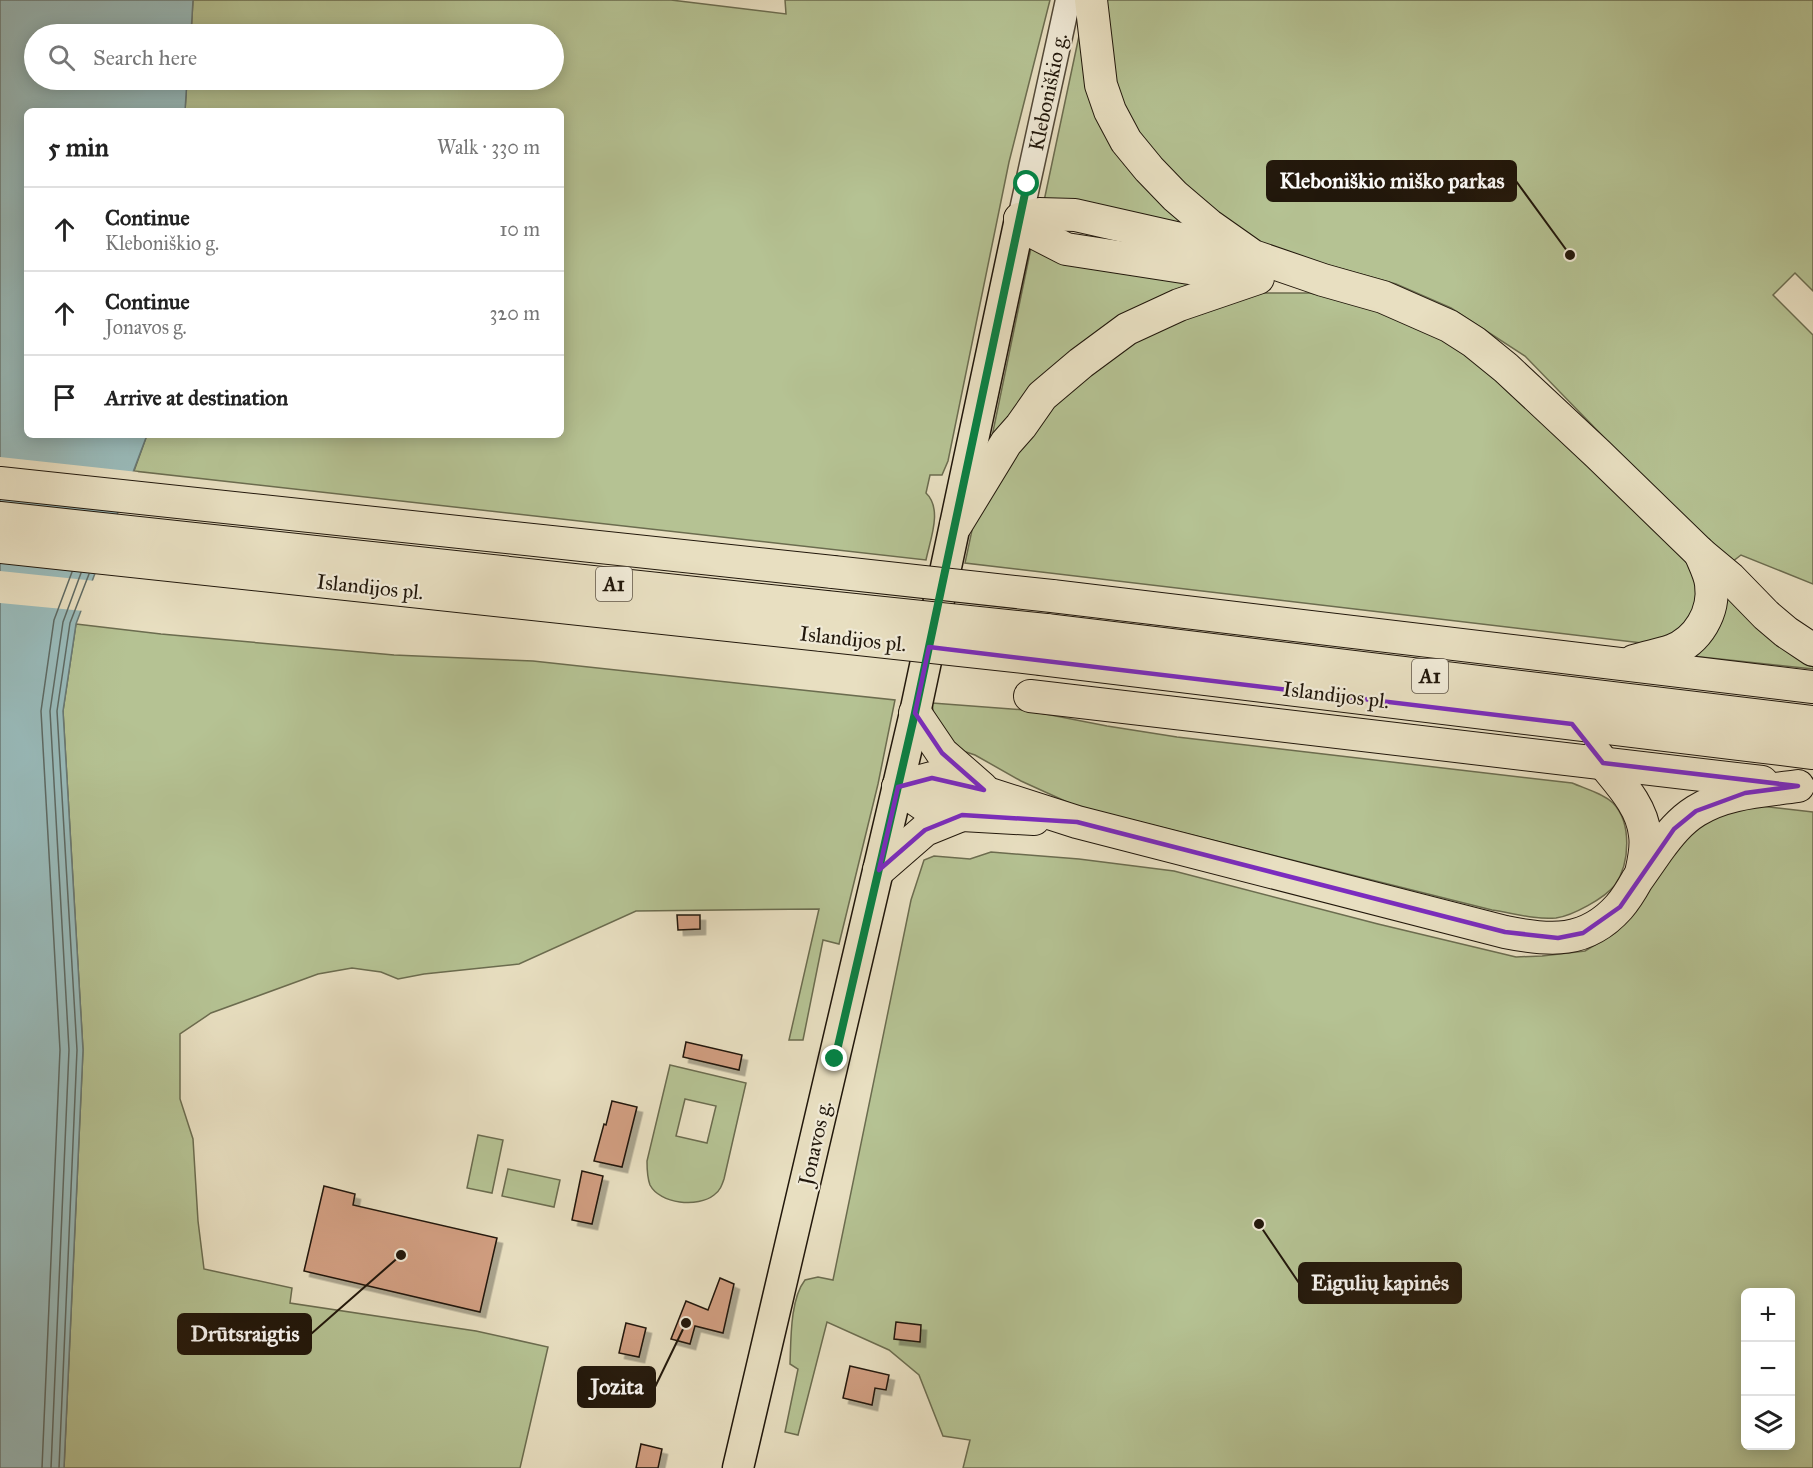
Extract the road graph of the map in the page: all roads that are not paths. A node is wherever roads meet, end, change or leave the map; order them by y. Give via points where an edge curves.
1 (1068, 0) edge
2 (1091, 0) edge
3 (1020, 219) junction
4 (1256, 267) junction
5 (0, 483) edge
6 (0, 518) edge
7 (956, 525) junction
8 (0, 547) edge
9 (1700, 553) junction
10 (399, 575) junction
11 (1044, 645) junction
12 (1813, 650) edge
13 (1621, 664) junction
14 (1813, 687) edge
15 (1030, 696) dead end
16 (915, 713) junction
17 (1813, 722) edge
18 (1572, 724) junction
19 (1813, 753) edge
20 (1548, 757) junction
21 (1603, 763) junction
22 (898, 787) junction
23 (1806, 787) edge
24 (985, 791) junction
25 (1626, 793) junction
26 (962, 814) junction
27 (1077, 822) junction
28 (879, 870) junction
29 (1641, 874) junction
30 (738, 1468) edge

1 - 3 street, Kleboniškio g.
2 - 4 highway via 1101,85 1126,141 1174,196
3 - 4 highway via 1033,232 1066,249
3 - 7 main road, Jonavos g.
4 - 7 highway via 1126,329 1042,396 1006,443
4 - 9 highway via 1383,297 1449,326 1474,342 1531,391
5 - 13 highway, bridge via 1052,596
6 - 10 highway, Islandijos pl. / A1
7 - 16 main road, Jonavos g.
8 - 10 highway, Islandijos pl. / A1
9 - 12 highway via 1766,615
9 - 13 highway via 1711,582 1712,598 1699,630 1672,650
10 - 11 highway, Islandijos pl. / A1, bridge
11 - 17 highway, Islandijos pl. / A1
11 - 18 highway, Islandijos pl. / A1
13 - 14 highway
15 - 20 highway
16 - 22 main road, Jonavos g.
16 - 24 highway via 942,753
18 - 19 highway, Islandijos pl. / A1
18 - 21 highway
20 - 21 highway
20 - 25 highway via 1610,781
21 - 23 highway
21 - 25 highway
22 - 24 highway via 932,778
22 - 26 highway via 927,807
22 - 28 main road, Jonavos g.
23 - 29 highway via 1745,793 1696,811 1674,829
24 - 27 highway
25 - 29 highway via 1636,805 1646,836
26 - 27 highway
26 - 28 highway via 925,830
27 - 29 highway via 1536,938 1573,937 1597,925 1620,907
28 - 30 main road, Jonavos g.

